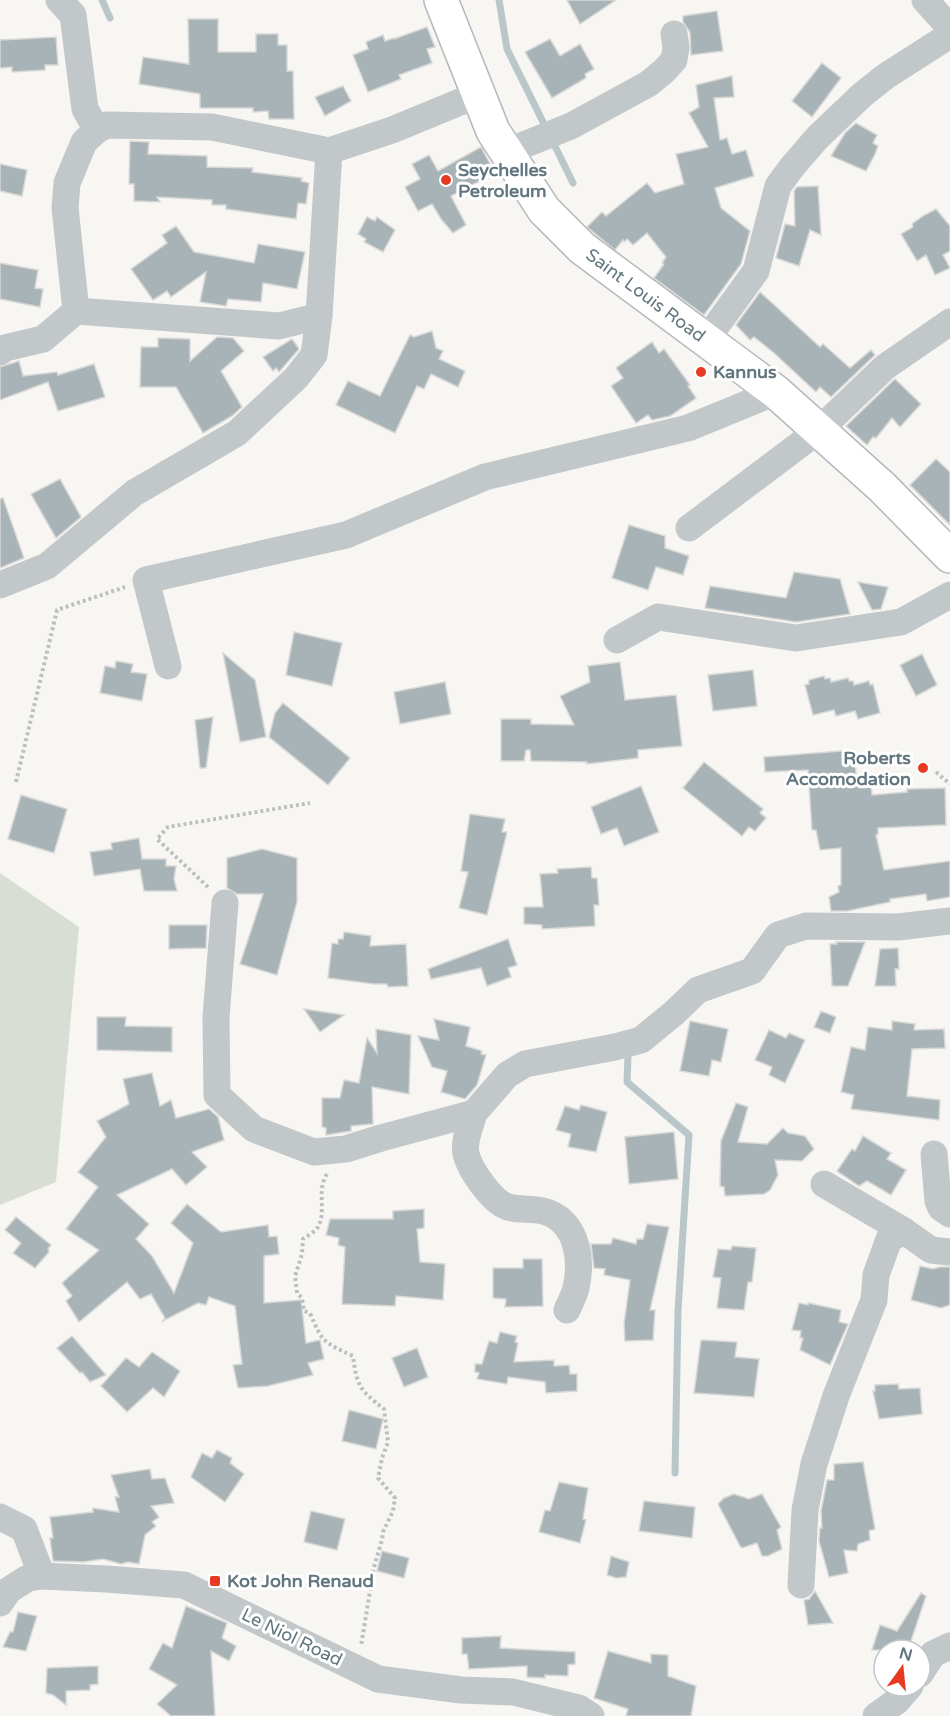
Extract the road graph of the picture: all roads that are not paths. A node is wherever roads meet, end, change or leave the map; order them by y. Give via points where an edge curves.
1 (59, 0) edge
2 (441, 0) edge
3 (925, 0) edge
4 (950, 28) edge
5 (674, 34) dead end
6 (950, 35) edge
7 (477, 95) junction
8 (96, 129) junction
9 (329, 151) junction
10 (506, 152) junction
11 (76, 311) junction
12 (319, 316) junction
13 (950, 321) edge
14 (706, 340) junction
15 (0, 352) edge
16 (776, 392) junction
17 (819, 430) junction
18 (689, 528) dead end
19 (950, 556) edge
20 (0, 585) edge
21 (950, 595) edge
22 (617, 640) dead end
23 (168, 666) dead end
24 (225, 903) road end
25 (950, 921) edge
26 (474, 1113) junction
27 (934, 1154) dead end
28 (824, 1184) dead end
29 (950, 1214) edge
30 (904, 1231) junction
31 (950, 1252) edge
32 (567, 1310) dead end
33 (0, 1517) edge
34 (42, 1576) junction
35 (801, 1585) dead end
36 (0, 1602) edge
37 (950, 1646) edge
38 (932, 1656) edge
39 (900, 1698) edge
40 (591, 1716) edge
41 (876, 1716) edge

1 - 8 street via 72,15 85,109
2 - 7 main road, Saint Louis Road
3 - 4 street
5 - 10 street via 674,60 648,84 563,129
6 - 14 street via 862,95 792,167 778,186 756,272
7 - 9 street
7 - 10 main road, Saint Louis Road
8 - 9 street via 107,125 212,127
8 - 11 street via 84,142 66,191
9 - 12 street
10 - 14 main road, Saint Louis Road via 530,191 582,248
11 - 12 street via 279,326
11 - 15 street via 44,339
12 - 20 street via 314,355 296,378 237,433 134,494 47,566
13 - 17 street via 885,367
14 - 16 main road, Saint Louis Road
16 - 17 main road, Saint Louis Road
16 - 23 street via 688,428 485,477 346,535 146,580
17 - 18 street
17 - 19 main road, Saint Louis Road
21 - 22 street via 901,622 796,638 658,617
24 - 26 street via 216,1017 217,1095 254,1129 314,1152 346,1149
25 - 26 street via 898,927 806,926 778,935 752,971 698,990 641,1040 525,1064 507,1075
26 - 32 street via 466,1153 473,1170 496,1201 509,1208 549,1212 567,1224 578,1250 576,1288
27 - 29 street via 938,1201
28 - 30 street
30 - 31 street via 931,1250
30 - 35 street via 889,1239 876,1275 874,1300 814,1464 805,1510
33 - 34 street via 24,1529
34 - 36 street, Le Niol Road via 28,1578 9,1590
34 - 40 street, Le Niol Road via 184,1586 378,1679 513,1692 579,1708
37 - 38 street
39 - 41 street

